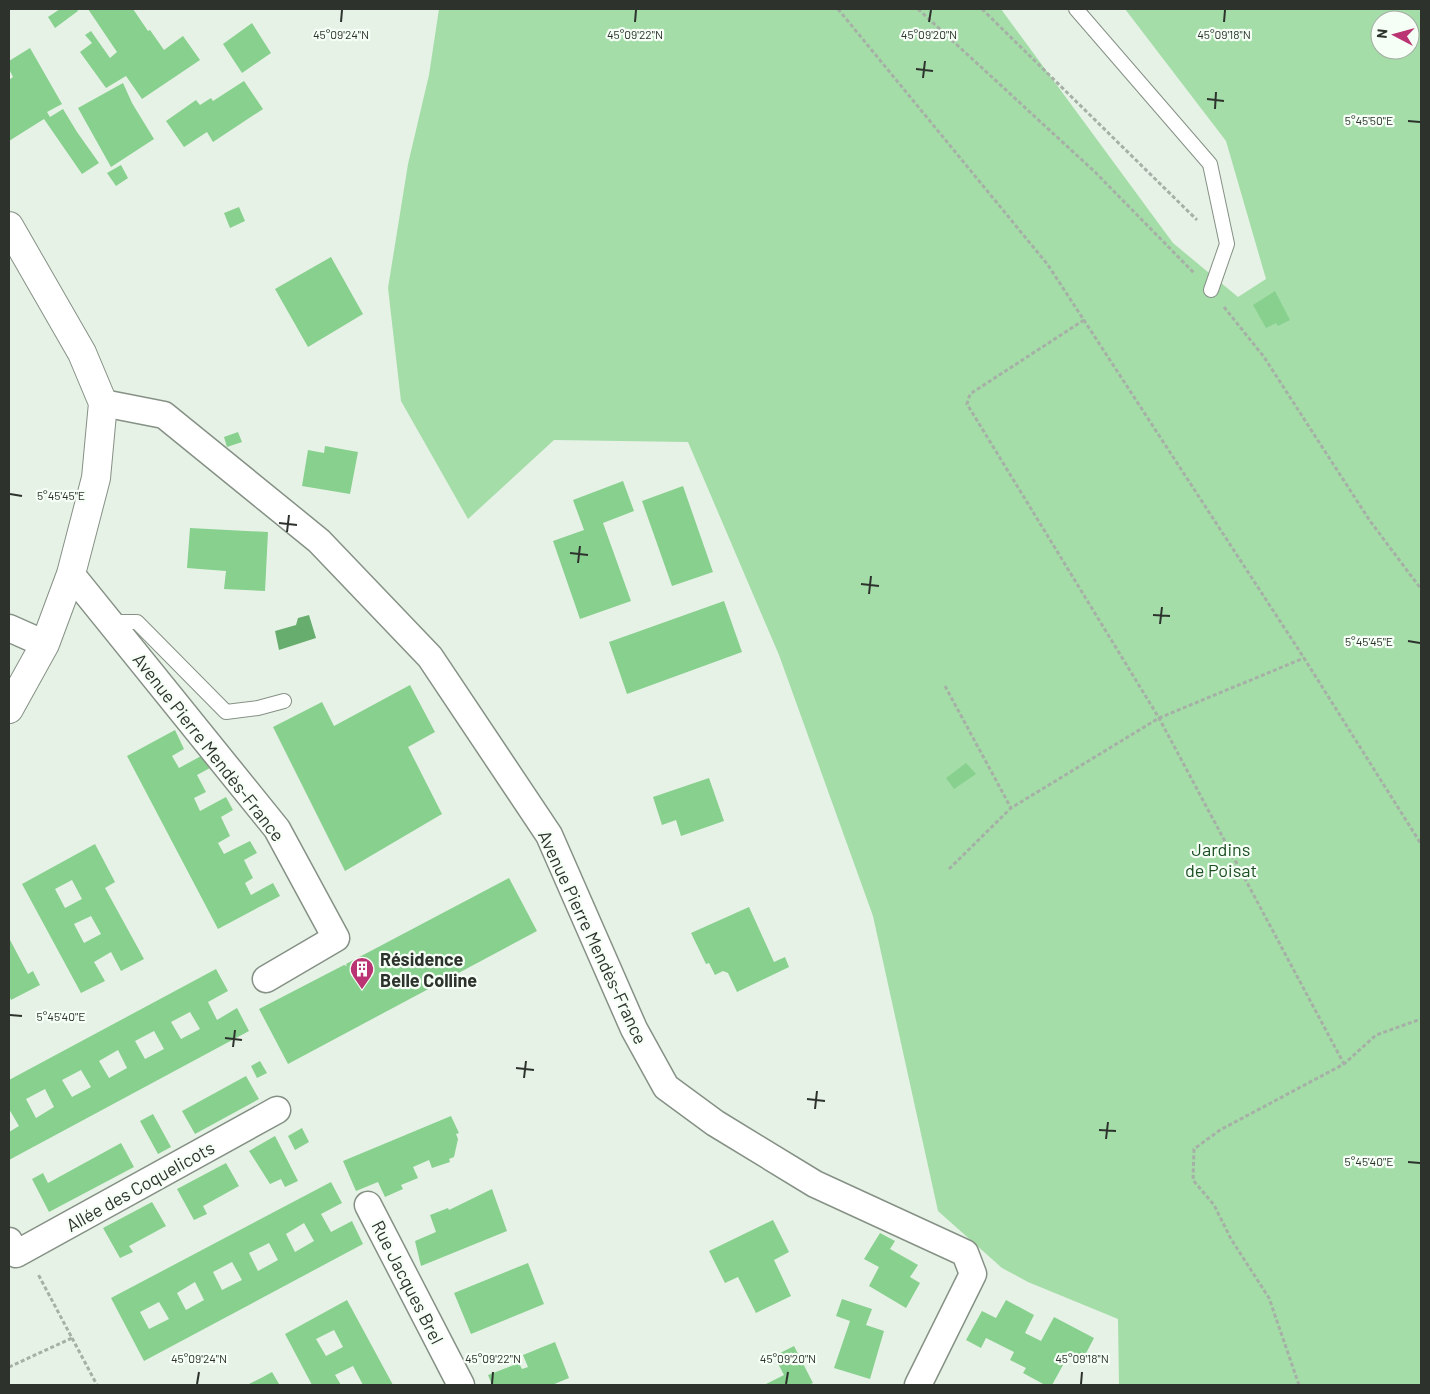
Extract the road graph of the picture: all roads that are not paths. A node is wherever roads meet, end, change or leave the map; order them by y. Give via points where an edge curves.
1 (1076, 9) edge
2 (9, 226) edge
3 (1211, 290) road end
4 (103, 403) junction
5 (71, 574) junction
6 (110, 622) junction
7 (9, 628) edge
8 (44, 644) junction
9 (284, 701) dead end
10 (9, 709) edge
11 (266, 979) dead end
12 (277, 1110) dead end
13 (368, 1205) dead end
14 (19, 1244) edge
15 (461, 1385) edge
16 (918, 1385) edge

1 - 3 lane via 1210,164 1227,244
2 - 4 street via 82,353
4 - 5 street via 96,478
4 - 16 street, Avenue Pierre Mendès-France via 164,415 319,541 430,657 548,835 634,1029 666,1088 715,1123 816,1184 965,1253 973,1274
5 - 6 street, Avenue Pierre Mendès-France
5 - 8 street
6 - 9 lane via 137,622 226,712
6 - 11 street, Avenue Pierre Mendès-France via 277,829 336,938
7 - 8 street
8 - 10 street
12 - 14 street, Allée des Coquelicots
13 - 15 street, Rue Jacques Brel

